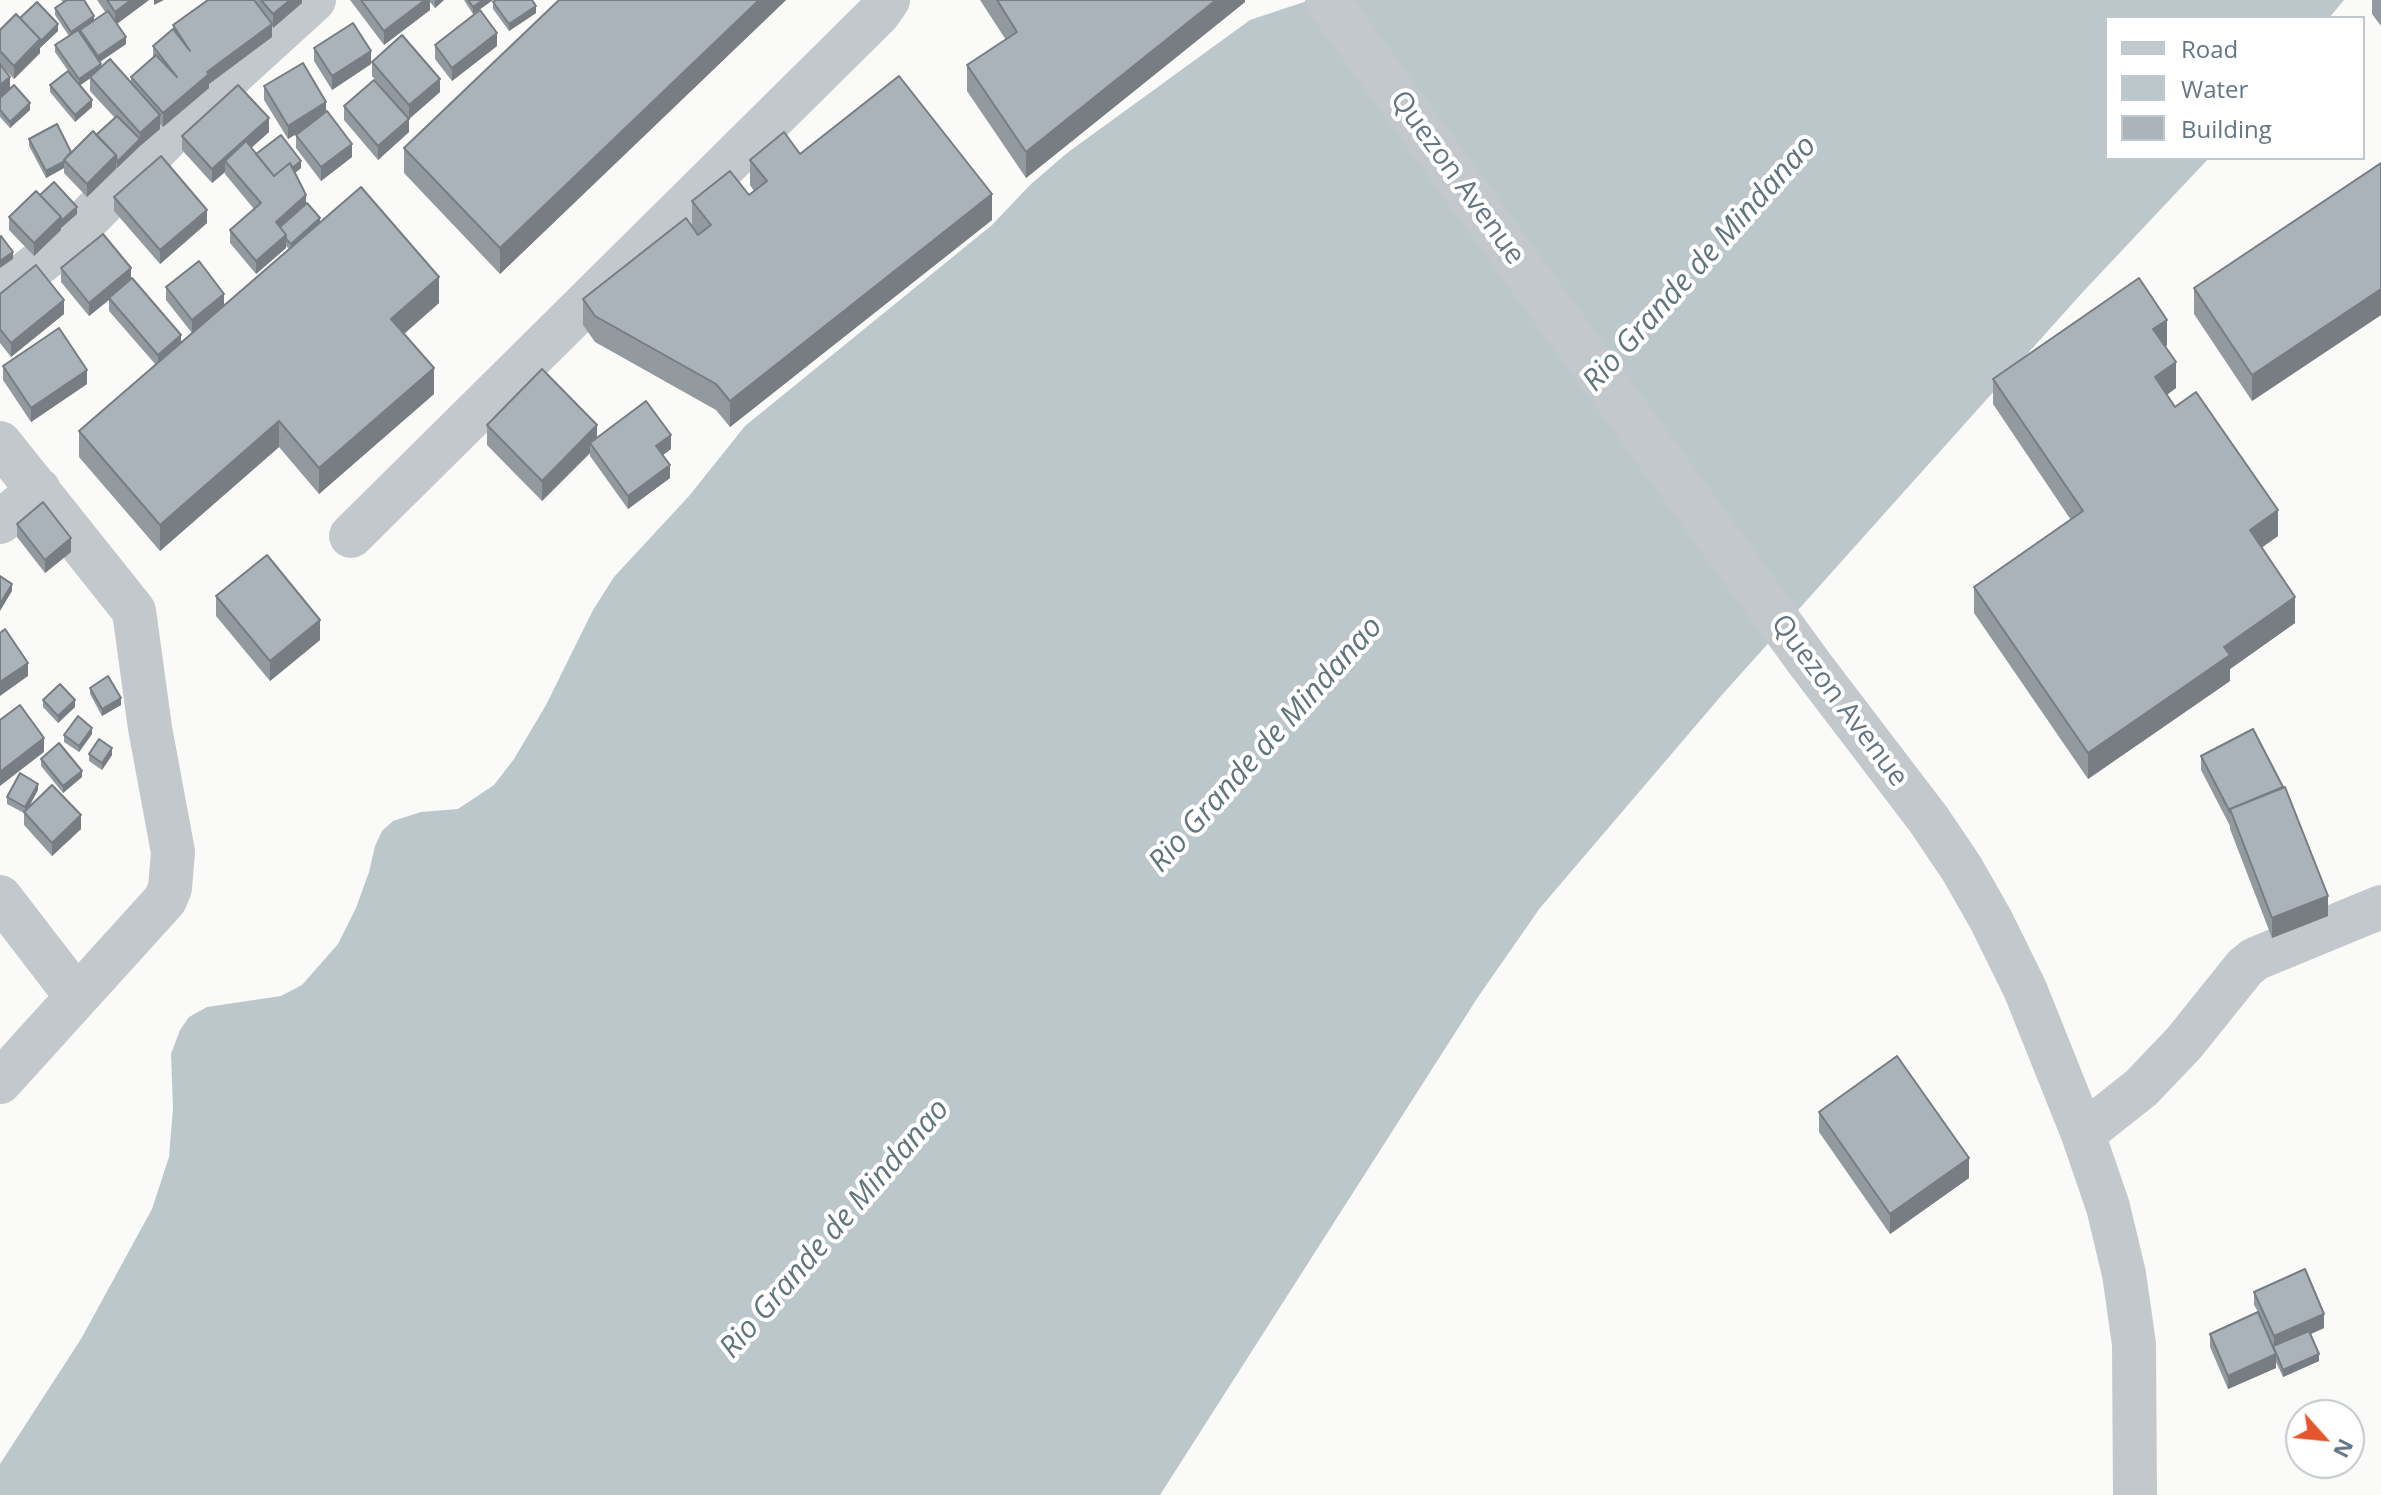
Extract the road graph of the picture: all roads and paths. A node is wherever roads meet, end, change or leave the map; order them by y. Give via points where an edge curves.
1 (314, 0) edge
2 (888, 0) edge
3 (1327, 0) edge
4 (0, 293) edge
5 (0, 443) edge
6 (39, 490) junction
7 (0, 522) edge
8 (351, 536) dead end
9 (0, 897) edge
10 (2381, 907) edge
11 (77, 997) junction
12 (0, 1082) edge
13 (2083, 1134) junction
14 (2135, 1495) edge

1 - 4 street via 203,101 60,247
2 - 8 street
3 - 13 street, Quezon Avenue via 1962,869 2025,989
5 - 6 street
6 - 7 street
6 - 11 street via 134,611 173,852 165,900
9 - 11 street
10 - 13 street via 2255,959 2141,1088
11 - 12 street
13 - 14 street, Quezon Avenue via 2124,1274 2134,1344

